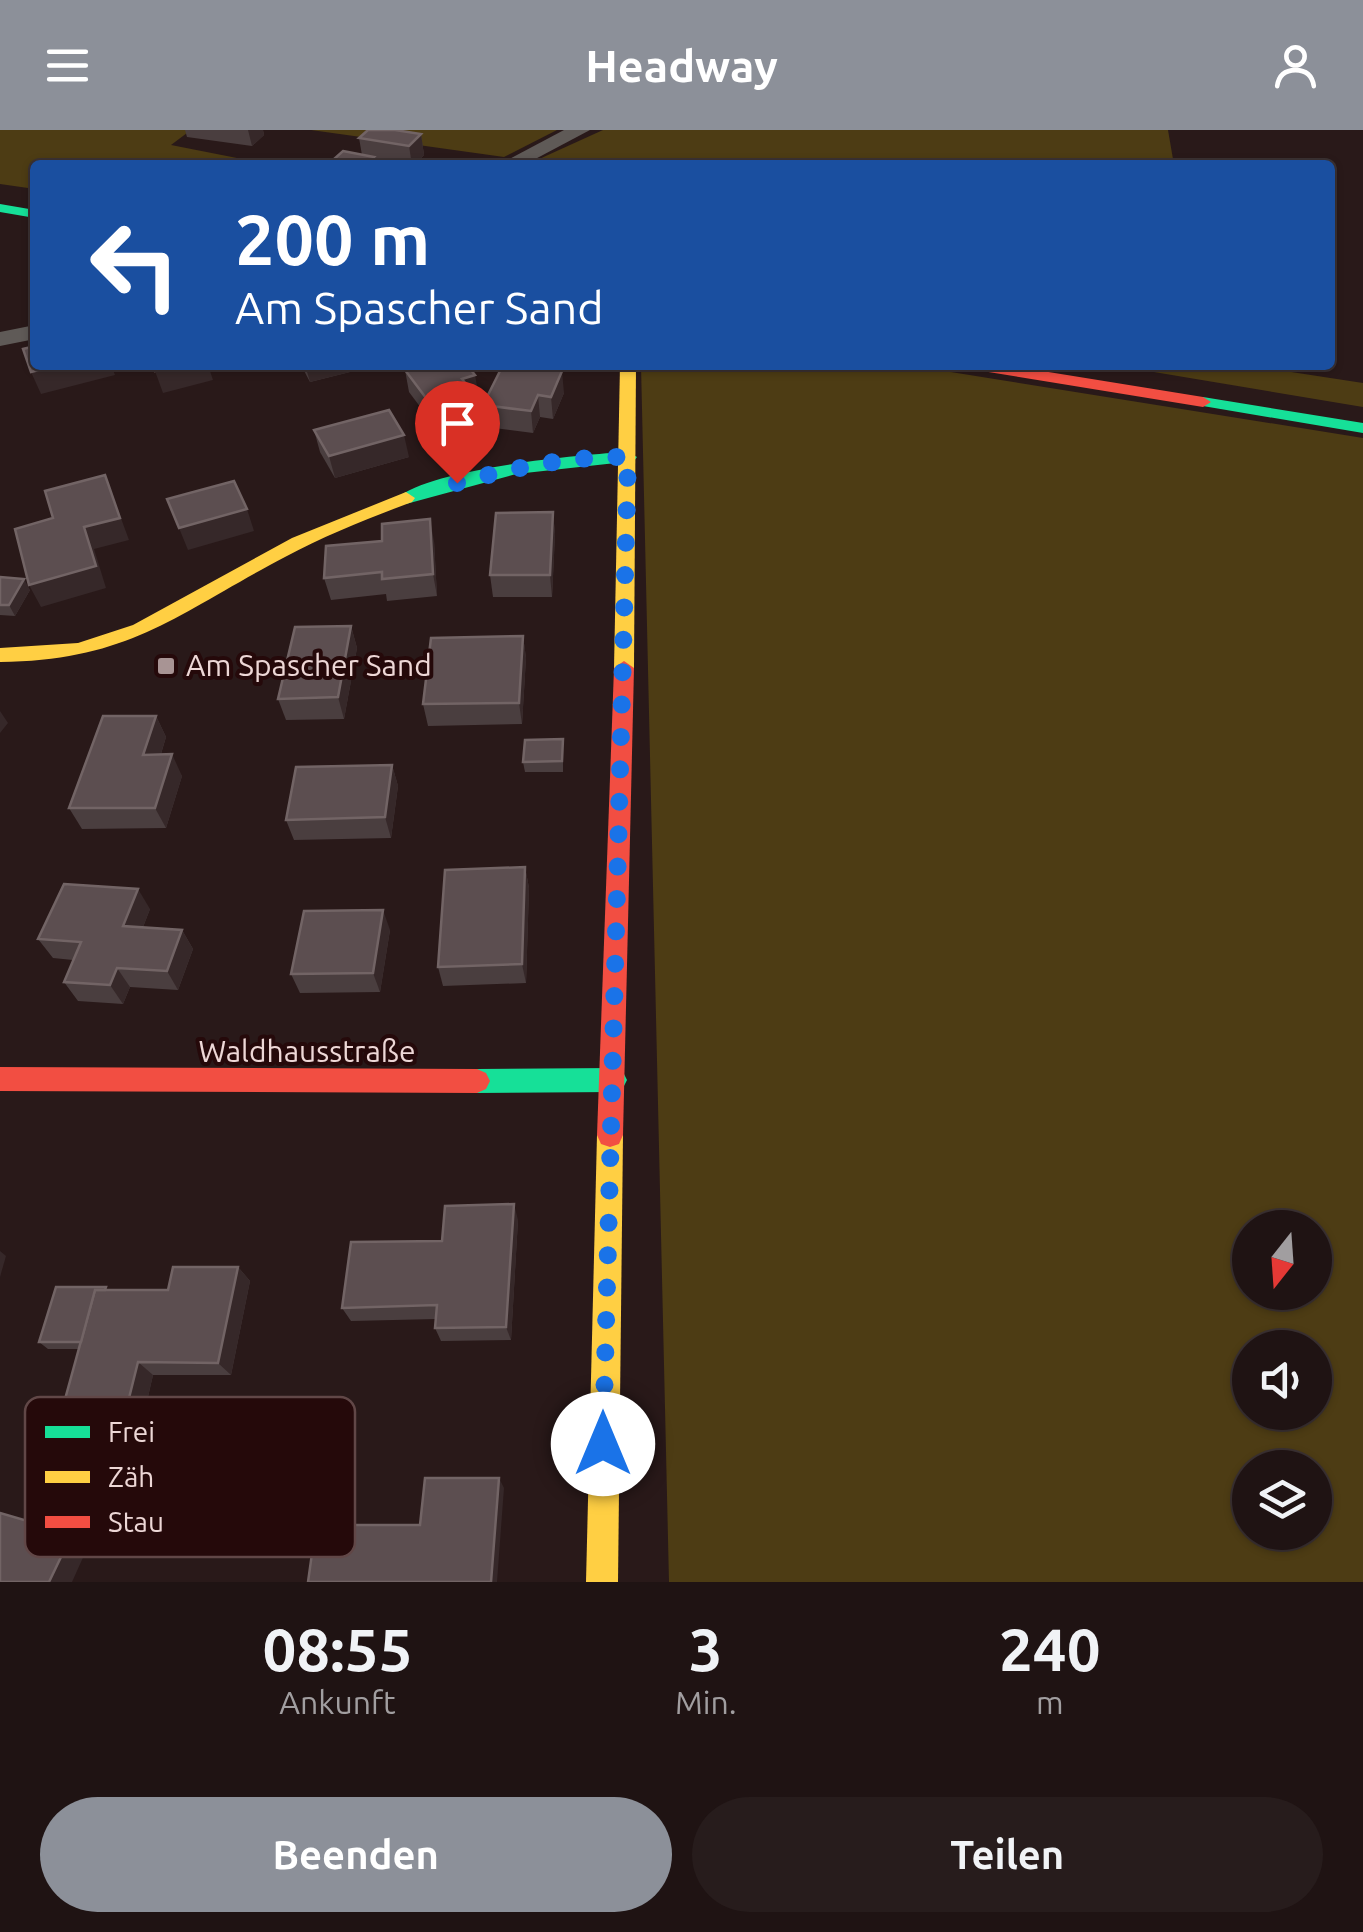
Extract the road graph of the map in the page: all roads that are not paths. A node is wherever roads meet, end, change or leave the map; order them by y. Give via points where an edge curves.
1 (580, 130) edge
2 (518, 160) edge
3 (0, 208) edge
4 (30, 213) edge
5 (30, 333) edge
6 (0, 340) edge
7 (628, 370) edge
8 (1007, 370) edge
9 (1363, 428) edge
10 (628, 457) junction
11 (0, 655) edge
12 (0, 1079) edge
13 (614, 1080) junction
14 (602, 1582) edge

1 - 2 street
3 - 4 street
5 - 6 street
7 - 10 street
8 - 9 street
10 - 11 street via 588,456 427,490 303,540 105,648 42,660
10 - 13 street
12 - 13 street, Waldhausstraße
13 - 14 street

